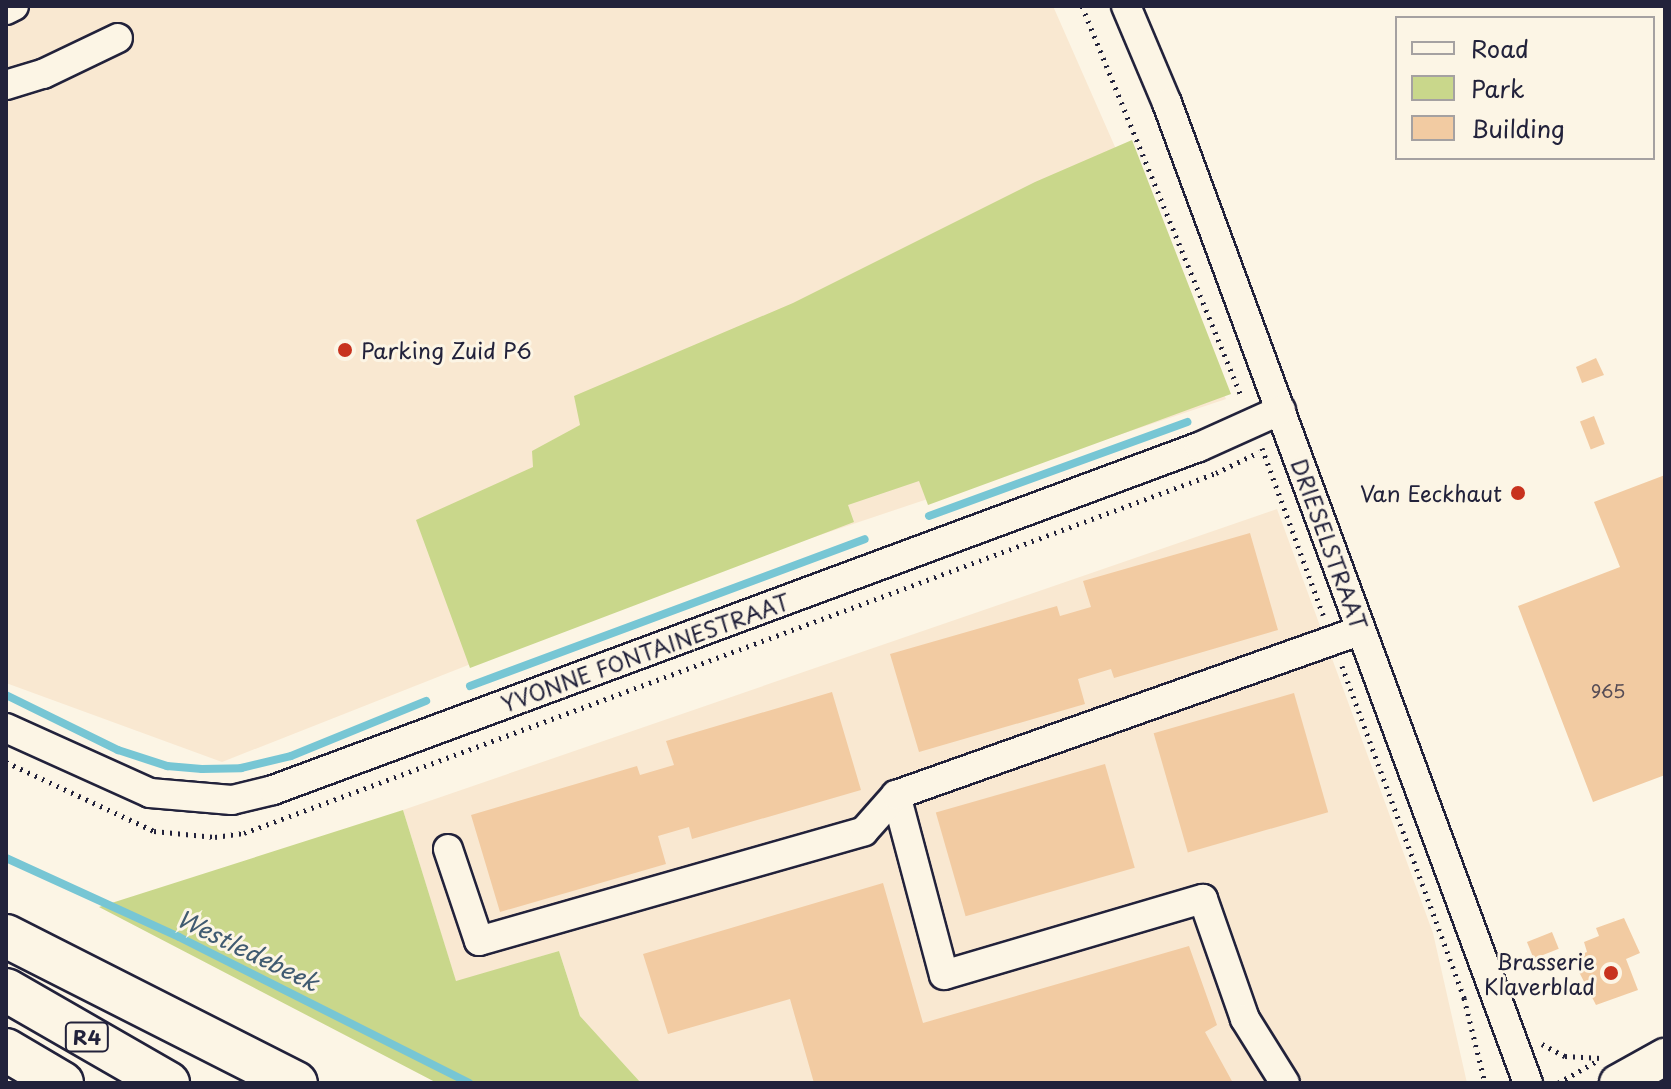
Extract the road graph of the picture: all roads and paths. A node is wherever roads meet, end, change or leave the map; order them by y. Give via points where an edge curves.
1 (14, 6) edge
2 (1082, 6) edge
3 (1126, 6) edge
4 (6, 10) edge
5 (118, 38) dead end
6 (6, 85) edge
7 (1281, 410) junction
8 (1252, 423) junction
9 (1361, 630) junction
10 (1333, 640) junction
11 (6, 728) edge
12 (896, 795) junction
13 (448, 849) dead end
14 (6, 936) edge
15 (6, 990) edge
16 (1540, 1043) dead end
17 (6, 1050) edge
18 (1665, 1057) edge
19 (1610, 1071) edge
20 (62, 1083) edge
21 (168, 1083) edge
22 (296, 1083) edge
23 (1285, 1083) edge
24 (1485, 1083) edge
25 (1528, 1083) edge
26 (1558, 1083) edge

1 - 4 street
2 - 8 path
3 - 7 street, DRIESELSTRAAT
5 - 6 street
7 - 8 street, YVONNE FONTAINESTRAAT
7 - 9 street, DRIESELSTRAAT
8 - 10 path
8 - 11 street, YVONNE FONTAINESTRAAT via 245,797 193,800 150,793
9 - 10 street
9 - 25 street, DRIESELSTRAAT
10 - 12 street
10 - 24 path via 1464,998
12 - 13 street via 864,831 479,941
12 - 23 street via 944,975 1203,899 1245,1019
14 - 22 highway
15 - 21 highway, R4
16 - 19 path
17 - 20 highway, R4
18 - 19 main road
19 - 26 path

